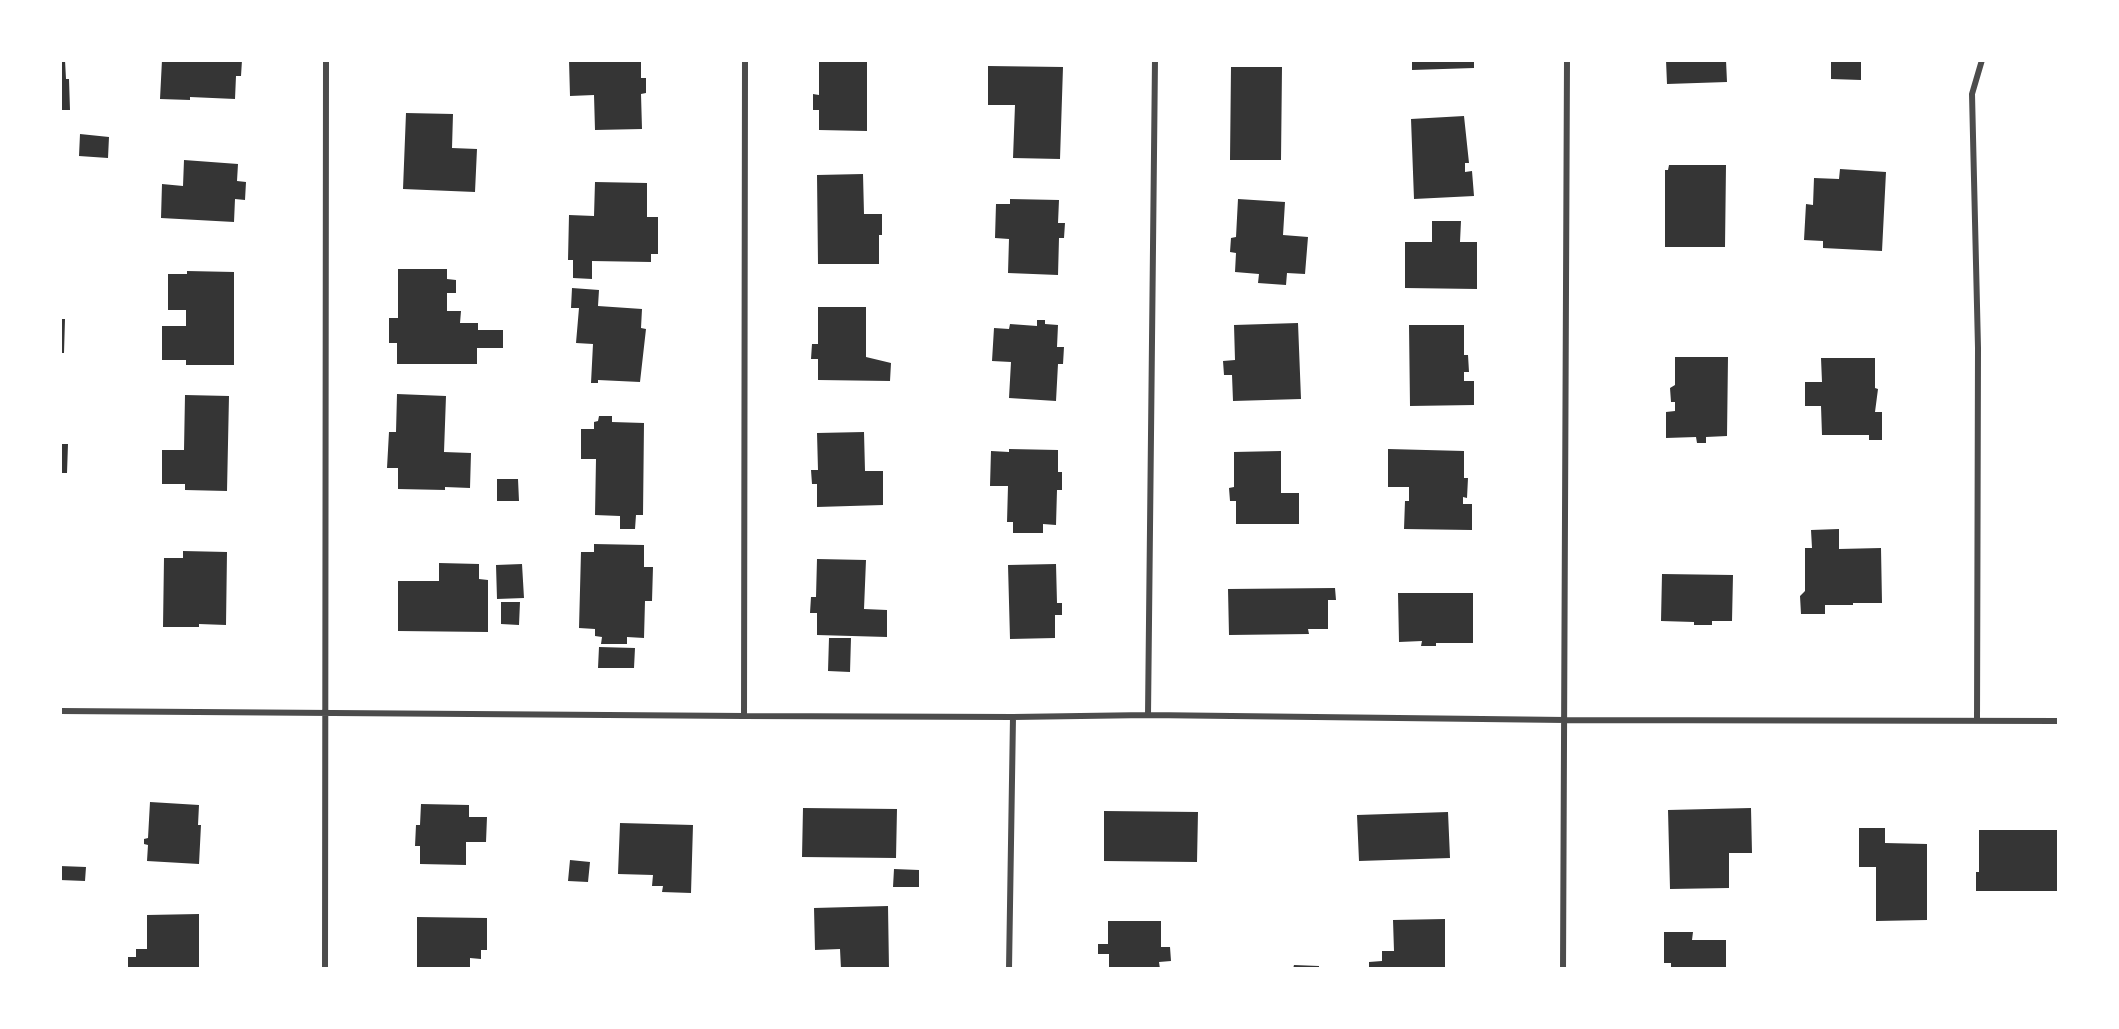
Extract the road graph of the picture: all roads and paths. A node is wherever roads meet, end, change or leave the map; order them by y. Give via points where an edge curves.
1 (326, 60) edge
2 (745, 60) edge
3 (1155, 60) edge
4 (1567, 60) edge
5 (1982, 60) edge
6 (60, 711) edge
7 (325, 714) junction
8 (1148, 715) junction
9 (744, 716) junction
10 (1013, 717) junction
11 (1564, 720) junction
12 (1977, 721) junction
13 (2059, 721) edge
14 (325, 969) edge
15 (1009, 969) edge
16 (1563, 969) edge

1 - 7 street
2 - 9 street
3 - 8 street
4 - 11 street
5 - 12 street via 1972,94 1978,348
6 - 7 street
7 - 9 street
7 - 14 street
8 - 10 street
8 - 11 street
9 - 10 street
10 - 15 street
11 - 12 street
11 - 16 street
12 - 13 street

